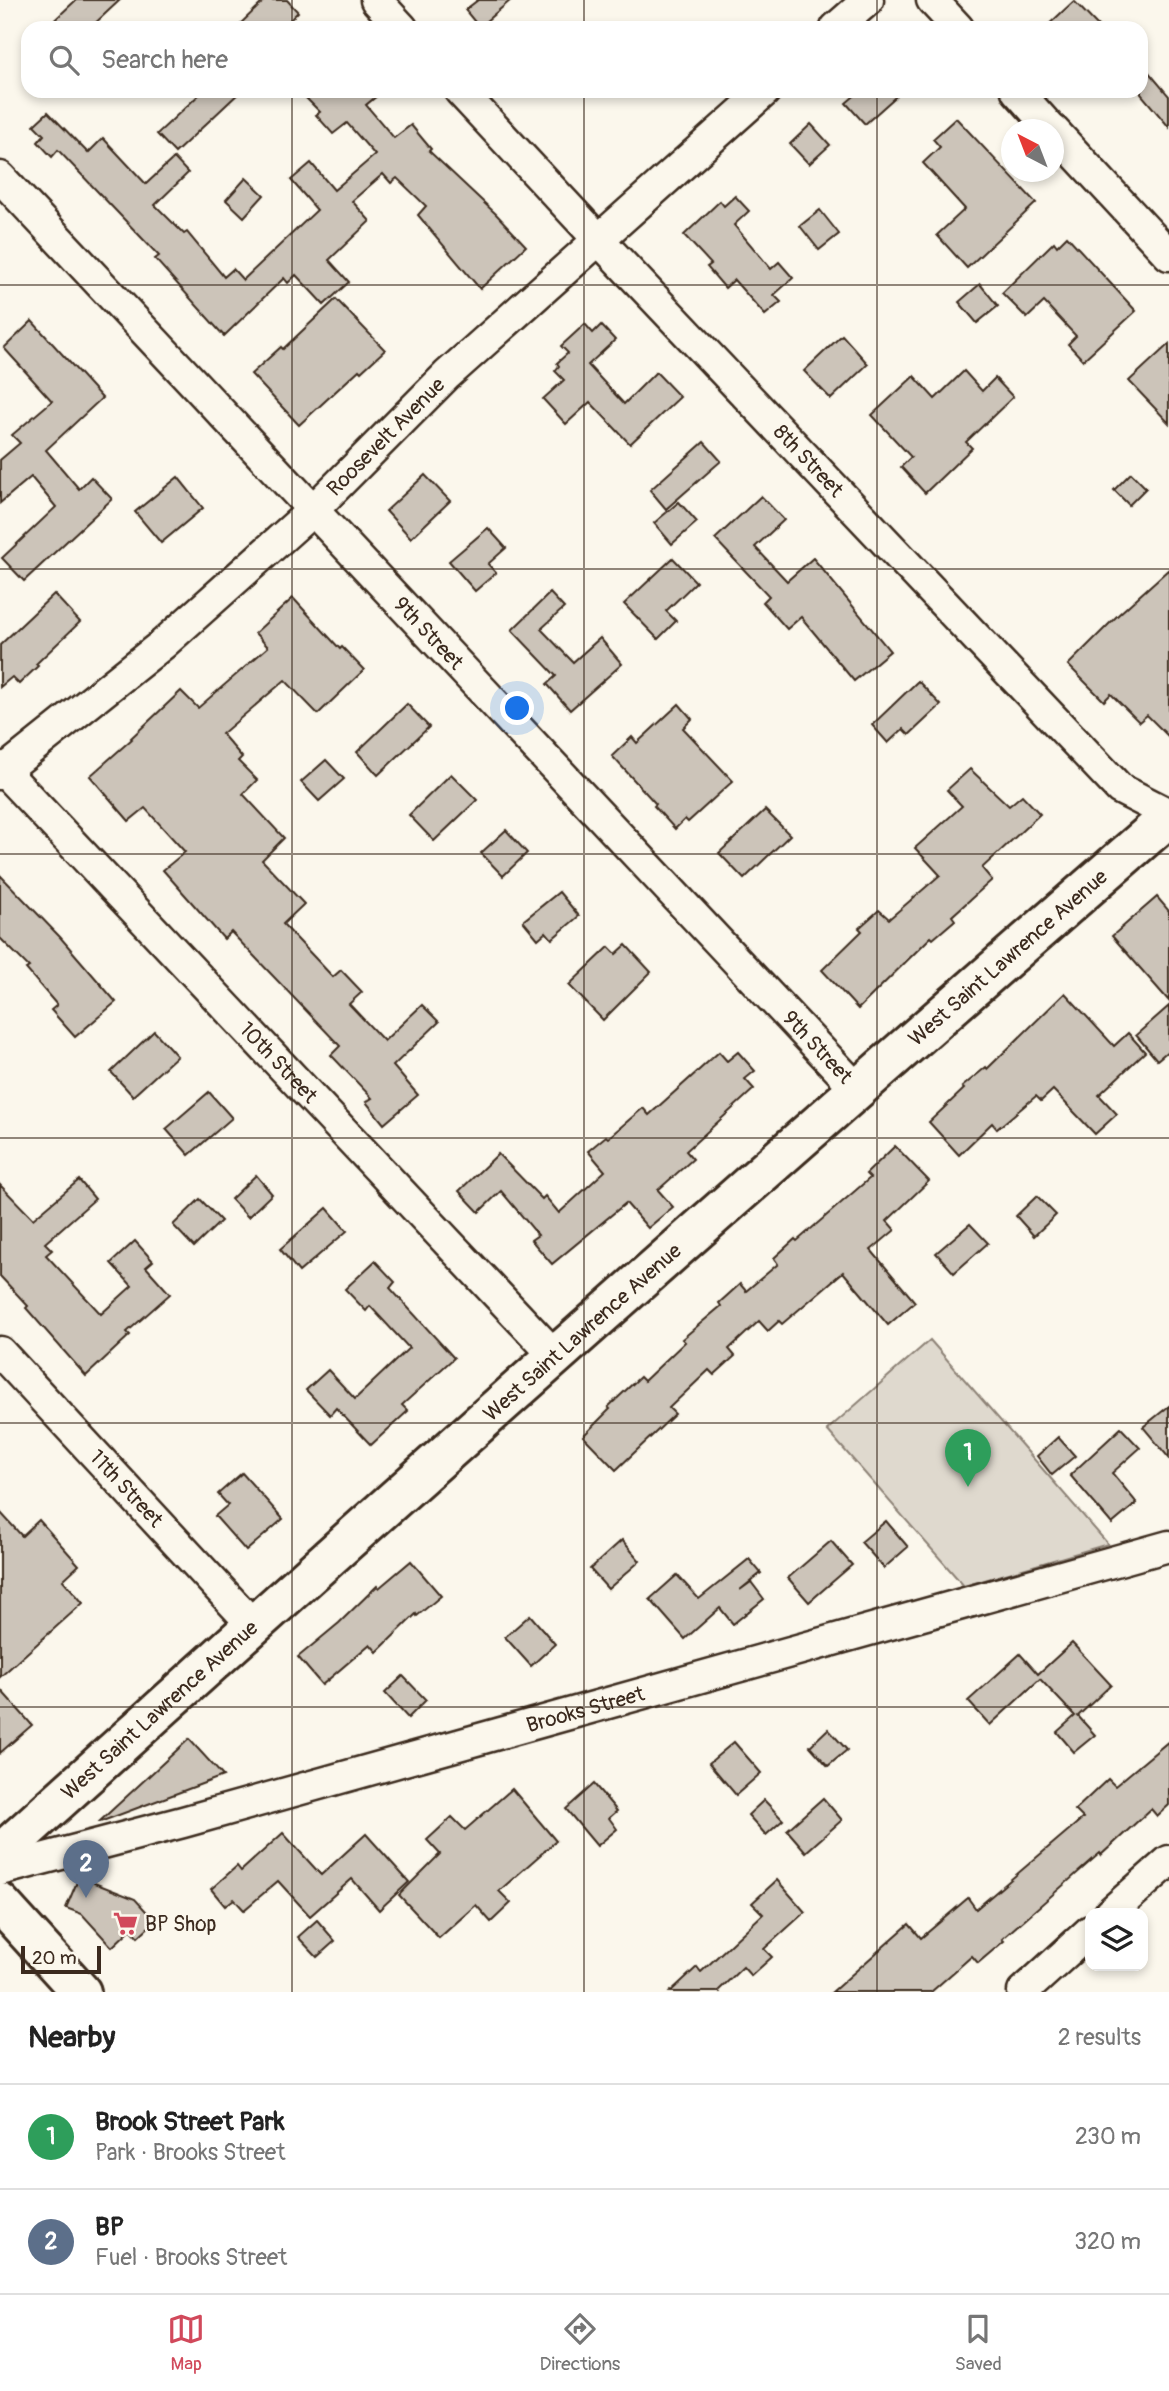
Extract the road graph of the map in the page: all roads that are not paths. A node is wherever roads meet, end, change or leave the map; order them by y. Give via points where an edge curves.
1 (376, 0) edge
2 (868, 0) edge
3 (932, 0) edge
4 (396, 21) edge
5 (844, 21) edge
6 (952, 21) edge
7 (467, 98) edge
8 (757, 98) edge
9 (1023, 98) edge
10 (1043, 119) edge
11 (1064, 142) edge
12 (0, 177) edge
13 (598, 239) junction
14 (1169, 255) edge
15 (313, 510) junction
16 (1, 770) edge
17 (1169, 816) edge
18 (857, 1089) junction
19 (0, 1352) edge
20 (556, 1357) junction
21 (1169, 1546) edge
22 (253, 1625) junction
23 (0, 1854) edge
24 (1169, 1861) edge
25 (0, 1870) edge
26 (0, 1903) edge
27 (1116, 1908) edge
28 (1085, 1936) edge
29 (81, 1992) edge
30 (1023, 1992) edge

1 - 4 street
2 - 5 street
3 - 6 street
7 - 13 street, 8th Street
8 - 13 street, Roosevelt Avenue
9 - 10 street
11 - 14 street
12 - 15 street, 9th Street
13 - 15 street, Roosevelt Avenue via 447,375
13 - 17 street, 8th Street via 1120,789
15 - 16 street, Roosevelt Avenue via 163,644
15 - 18 street, 9th Street
16 - 20 street, 10th Street
17 - 18 street, West Saint Lawrence Avenue
18 - 20 street, West Saint Lawrence Avenue
19 - 22 street, 11th Street
20 - 22 street, West Saint Lawrence Avenue
21 - 25 street, Brooks Street
22 - 23 street, West Saint Lawrence Avenue
24 - 27 street
26 - 29 street
28 - 30 street

